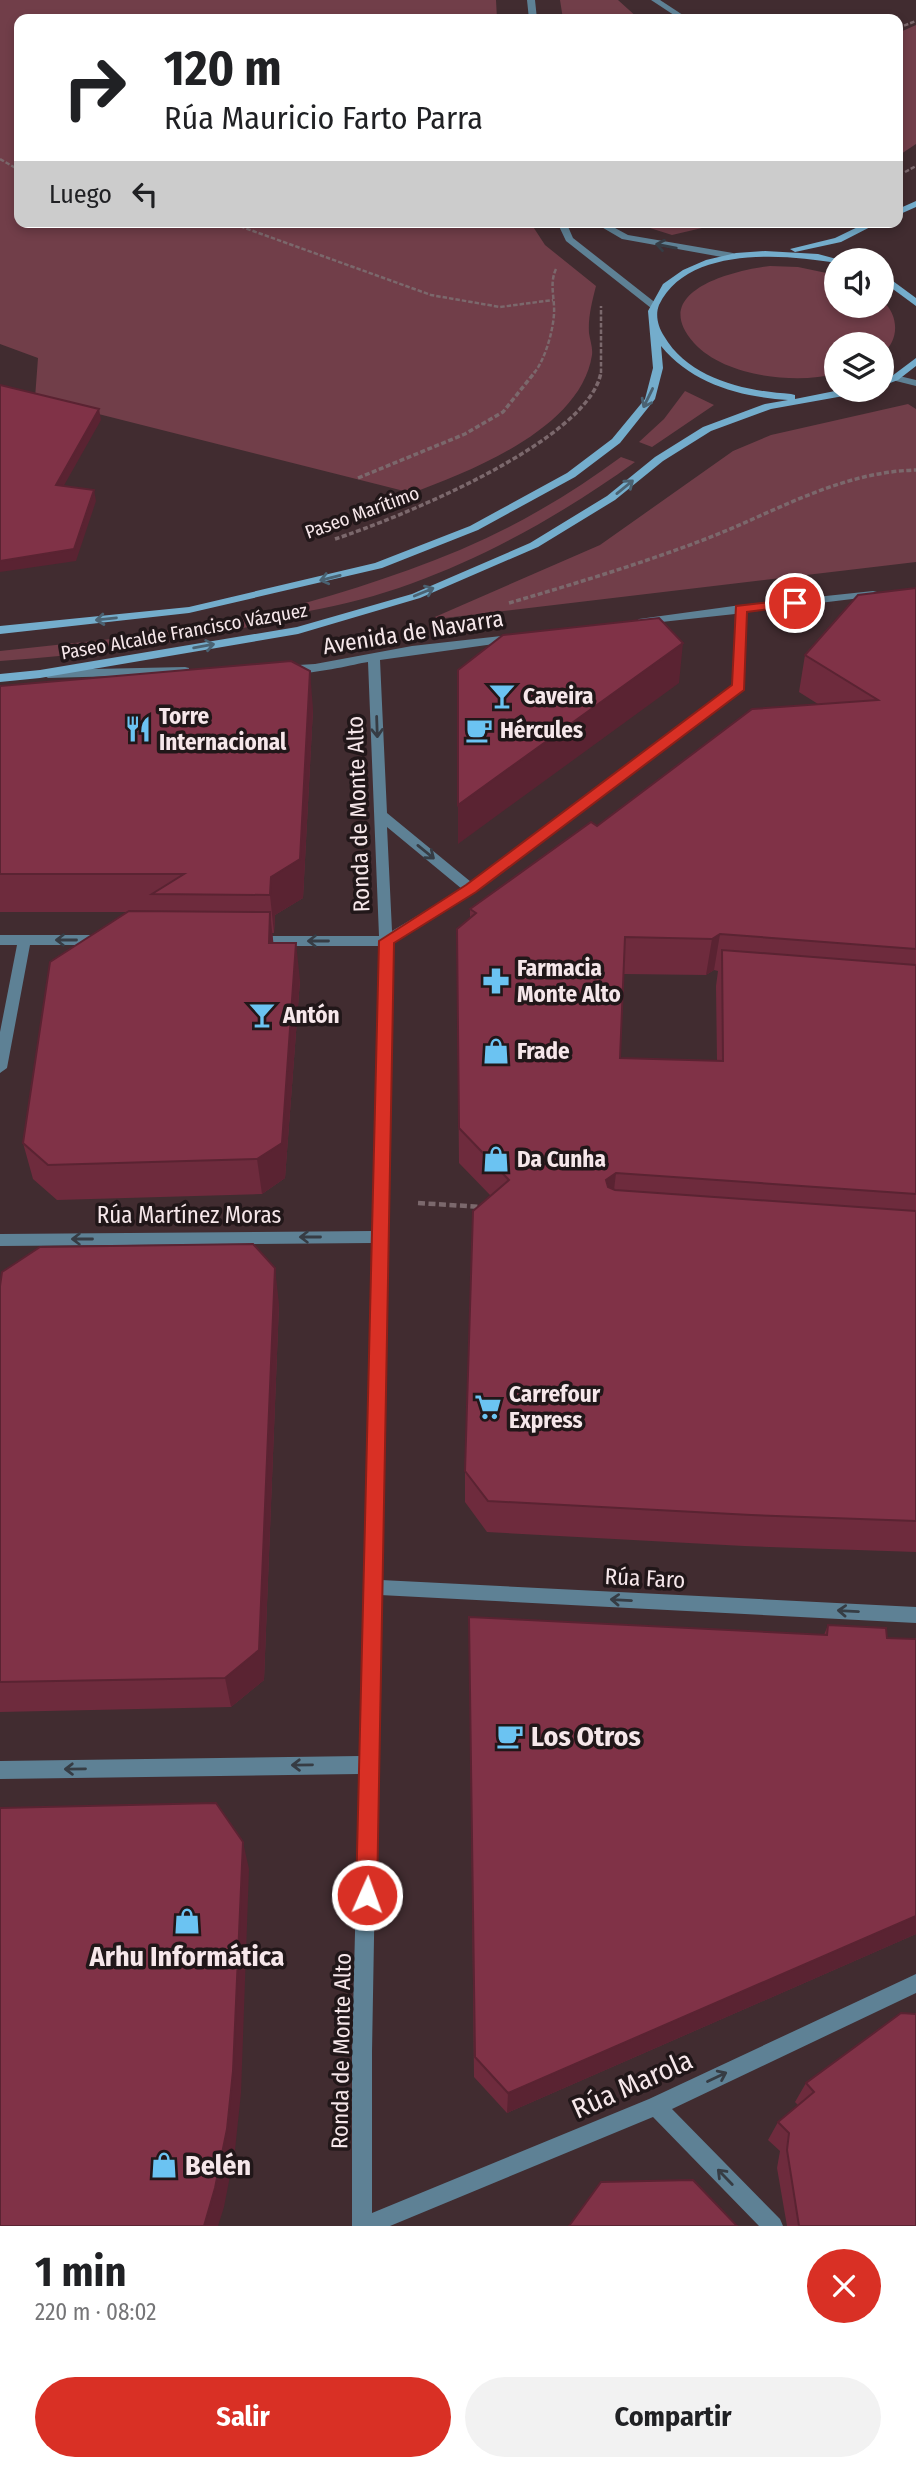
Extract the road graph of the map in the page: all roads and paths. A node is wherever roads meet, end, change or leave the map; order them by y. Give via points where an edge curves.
1 (655, 0) edge
2 (677, 14) edge
3 (245, 228) edge
4 (564, 228) edge
5 (608, 228) edge
6 (863, 228) edge
7 (569, 239) junction
8 (776, 252) junction
9 (733, 256) junction
10 (824, 257) edge
11 (894, 285) edge
12 (916, 286) edge
13 (604, 298) dead end
14 (553, 300) junction
15 (914, 300) edge
16 (654, 306) junction
17 (655, 332) junction
18 (916, 361) edge
19 (895, 378) joint
20 (916, 383) edge
21 (823, 397) joint
22 (916, 470) edge
23 (358, 478) dead end
24 (326, 541) dead end
25 (889, 593) edge
26 (499, 606) dead end
27 (741, 608) junction
28 (631, 622) edge
29 (0, 630) edge
30 (521, 636) edge
31 (374, 659) junction
32 (273, 669) edge
33 (203, 671) edge
34 (40, 674) junction
35 (0, 678) edge
36 (381, 815) junction
37 (471, 889) junction
38 (0, 940) edge
39 (24, 940) junction
40 (119, 940) edge
41 (240, 941) edge
42 (386, 941) junction
43 (0, 1068) edge
44 (379, 1200) junction
45 (488, 1208) edge
46 (378, 1237) junction
47 (0, 1240) edge
48 (372, 1587) junction
49 (916, 1615) edge
50 (370, 1765) junction
51 (0, 1770) edge
52 (916, 1983) edge
53 (656, 2106) junction
54 (364, 2226) edge
55 (773, 2226) edge

1 - 2 street
3 - 14 path via 431,295 500,307
4 - 7 street
9 -> 5 street via 625,237
6 - 8 main road via 838,240
7 - 14 path via 552,278
7 - 16 street
8 - 9 main road
8 - 10 main road
9 - 16 main road via 696,267 669,285
11 - 15 main road
12 - 15 main road
13 - 24 path, Paseo Marítimo via 597,319 604,351 596,390 568,420 506,463 430,503
14 - 23 path via 554,315 540,366 502,412 465,434
16 - 17 main road, Paseo Alcalde Francisco Vázquez
17 - 21 main road via 670,354 697,373 734,388 778,397
17 -> 29 main road, Paseo Alcalde Francisco Vázquez via 658,368 650,399 616,441 570,475 474,528 378,566 189,610
18 - 19 main road
19 - 20 street
34 -> 21 main road, Paseo Alcalde Francisco Vázquez via 298,630 416,596 534,545 611,498 659,459 707,429 768,406
22 - 26 path via 848,478 627,568
25 - 27 street
27 - 28 street
27 - 37 street via 739,687
30 - 31 street, Avenida de Navarra
31 - 32 street, Avenida de Navarra
31 -> 36 street, Ronda de Monte Alto
33 - 34 street
34 - 35 main road, Paseo Alcalde Francisco Vázquez
36 -> 37 street
36 - 42 street, Ronda de Monte Alto
37 - 42 street
38 - 39 street
40 -> 39 street
39 - 43 street
42 -> 41 street
42 - 44 street, Ronda de Monte Alto
44 - 45 path
44 - 46 street, Ronda de Monte Alto
46 -> 47 street, Rúa Martínez Moras
46 - 48 street, Ronda de Monte Alto
49 -> 48 street, Rúa Faro
48 - 50 street, Ronda de Monte Alto
50 -> 51 street
50 - 54 street, Ronda de Monte Alto via 362,2052
53 -> 52 street, Rúa Marola
53 - 54 street, Rúa Marola
55 -> 53 street

